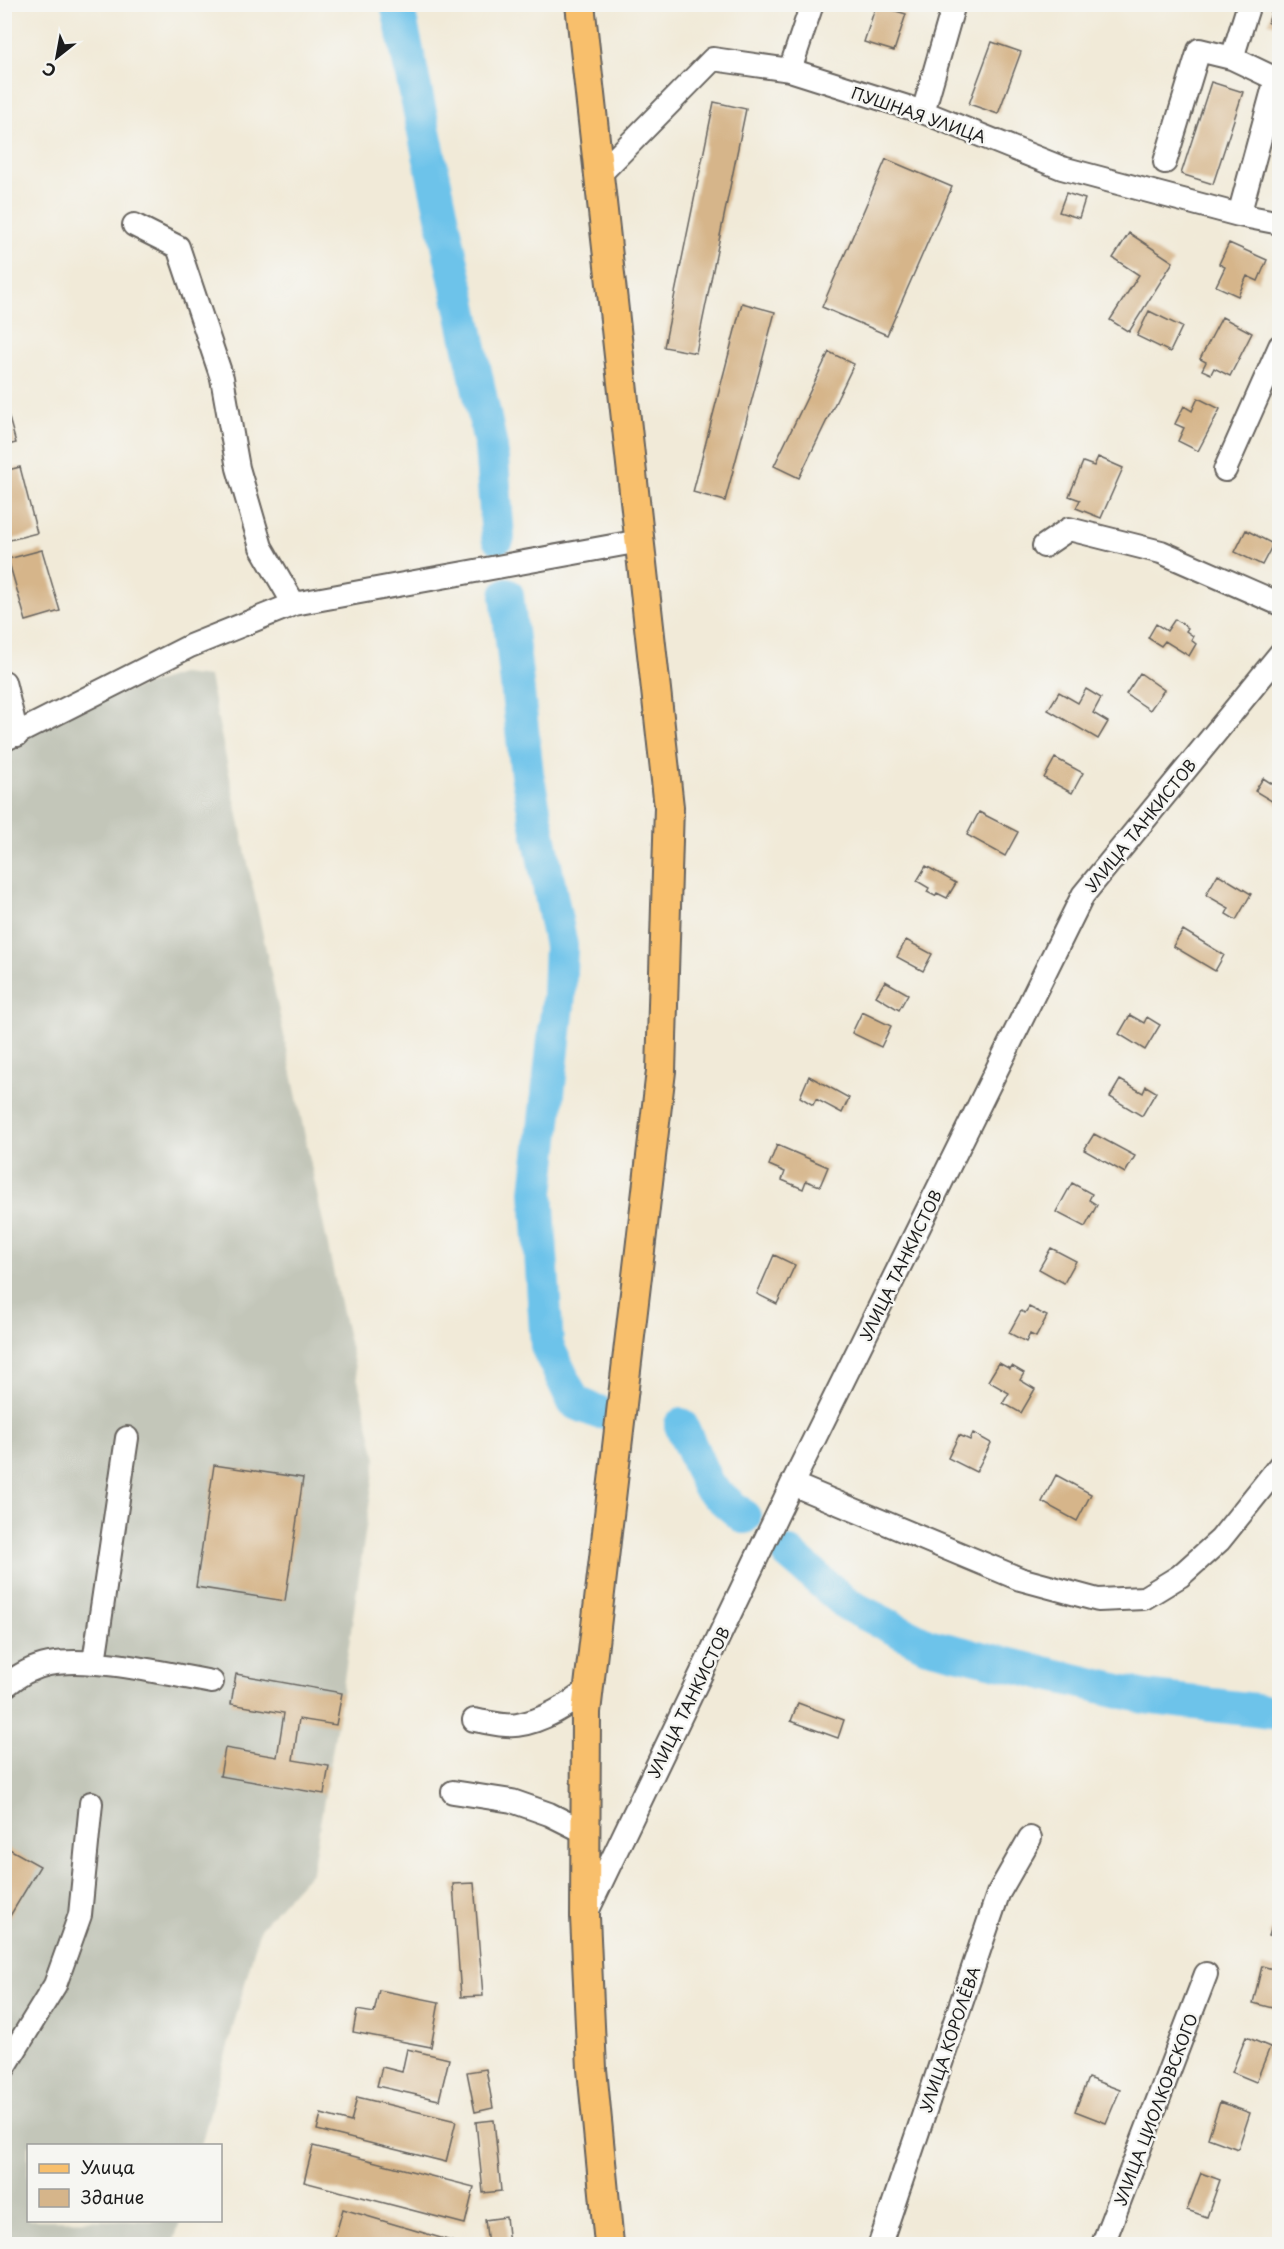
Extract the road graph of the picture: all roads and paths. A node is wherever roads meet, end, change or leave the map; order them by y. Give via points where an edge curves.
1 (580, 4) edge
2 (812, 4) edge
3 (954, 4) edge
4 (1249, 4) edge
5 (1232, 58) junction
6 (790, 70) junction
7 (1278, 77) edge
8 (922, 112) junction
9 (1165, 162) dead end
10 (598, 175) junction
11 (1239, 215) junction
12 (1280, 223) edge
13 (134, 225) dead end
14 (1280, 346) edge
15 (1225, 470) dead end
16 (640, 542) junction
17 (1044, 546) dead end
18 (294, 604) junction
19 (1280, 604) edge
20 (1280, 654) edge
21 (4, 682) edge
22 (11, 737) edge
23 (127, 1438) dead end
24 (1280, 1465) edge
25 (792, 1484) junction
26 (94, 1662) junction
27 (212, 1682) dead end
28 (4, 1687) edge
29 (589, 1689) junction
30 (474, 1720) dead end
31 (453, 1792) dead end
32 (91, 1803) dead end
33 (585, 1832) junction
34 (1030, 1838) dead end
35 (585, 1917) junction
36 (1206, 1974) dead end
37 (4, 2068) edge
38 (609, 2244) edge
39 (880, 2244) edge
40 (1103, 2244) edge

1 - 10 main road
2 - 6 street
3 - 8 street
4 - 5 street
5 - 7 street
5 - 9 street via 1199,50
6 - 8 street, ПУШНАЯ УЛИЦА
6 - 10 street, ПУШНАЯ УЛИЦА via 713,59
7 - 11 street
8 - 11 street, ПУШНАЯ УЛИЦА via 1062,168
10 - 16 main road
11 - 12 street, ПУШНАЯ УЛИЦА
13 - 18 street via 178,248 222,378 238,468 261,547
14 - 15 street
16 - 18 street
16 - 29 main road via 669,807 661,1071
17 - 19 street via 1069,529 1161,552
18 - 22 street via 190,646
20 - 25 street, УЛИЦА ТАНКИСТОВ via 1083,895
21 - 22 street
23 - 26 street
24 - 25 street via 1220,1540 1180,1576 1144,1598 1098,1600 1020,1579
25 - 35 street, УЛИЦА ТАНКИСТОВ
26 - 27 street
26 - 28 street via 49,1664 17,1676
29 - 30 street via 546,1717 516,1725
29 - 33 main road
31 - 33 street via 512,1800
32 - 37 street via 80,1916 55,1985
33 - 35 main road
34 - 39 street, УЛИЦА КОРОЛЁВА via 998,1894
35 - 38 main road via 591,2069
36 - 40 street, УЛИЦА ЦИОЛКОВСКОГО

